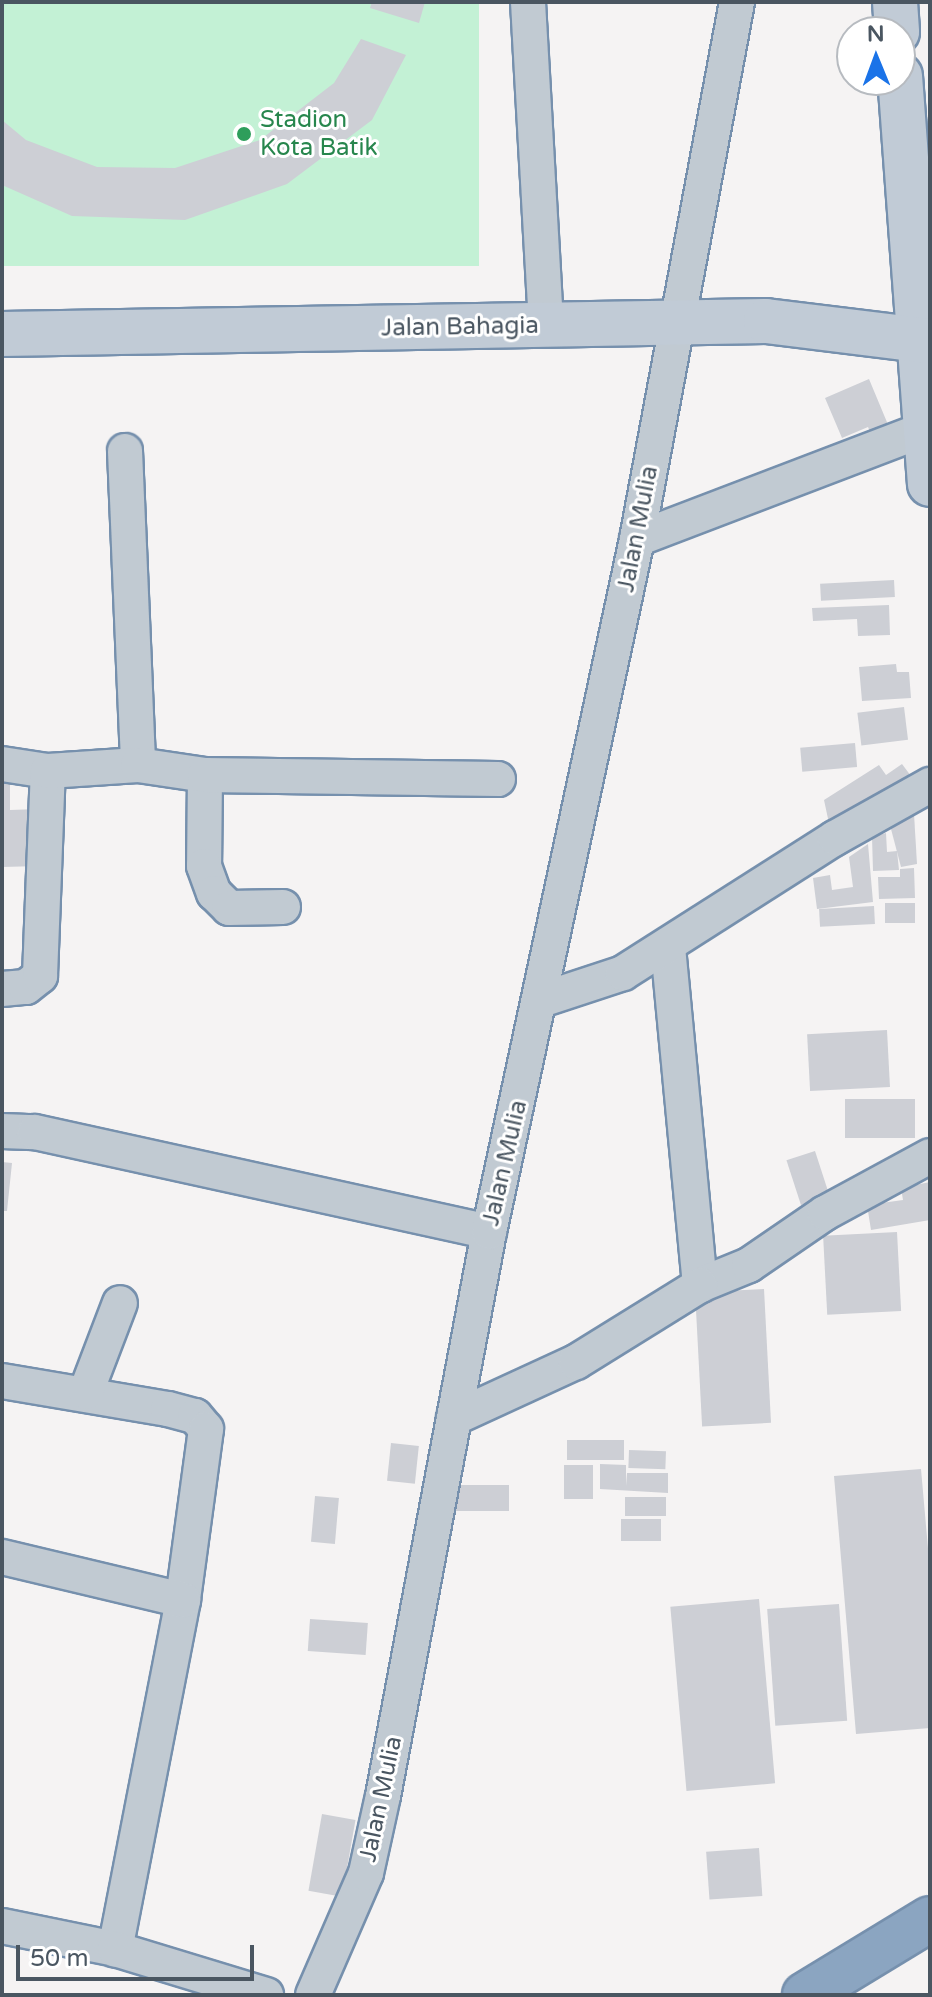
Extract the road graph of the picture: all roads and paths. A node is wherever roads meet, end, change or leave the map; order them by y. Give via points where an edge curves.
1 (528, 2) edge
2 (737, 2) edge
3 (903, 96) edge
4 (919, 199) edge
5 (674, 324) junction
6 (546, 326) junction
7 (2, 334) edge
8 (924, 340) edge
9 (925, 429) junction
10 (125, 451) dead end
11 (930, 484) edge
12 (637, 539) junction
13 (2, 764) edge
14 (138, 765) junction
15 (48, 771) junction
16 (205, 775) junction
17 (498, 779) dead end
18 (930, 785) edge
19 (283, 907) dead end
20 (668, 947) junction
21 (2, 989) edge
22 (541, 1000) junction
23 (2, 1131) edge
24 (930, 1156) edge
25 (489, 1232) junction
26 (700, 1285) junction
27 (120, 1303) dead end
28 (2, 1381) edge
29 (86, 1392) junction
30 (454, 1418) junction
31 (2, 1557) edge
32 (183, 1600) junction
33 (930, 1919) edge
34 (2, 1926) edge
35 (115, 1949) junction
36 (266, 1995) edge
37 (313, 1995) edge
38 (805, 1995) edge

1 - 6 street
2 - 5 street, Jalan Mulia
3 - 4 street
4 - 8 street
5 - 6 street, Jalan Bahagia
5 - 8 street, Jalan Bahagia via 766,321
5 - 12 street, Jalan Mulia
6 - 7 street, Jalan Bahagia
8 - 9 street
9 - 11 street
9 - 12 street
10 - 14 street
12 - 22 street, Jalan Mulia
13 - 15 street
14 - 15 street
14 - 16 street
15 - 21 street via 40,976 26,987
16 - 17 street
16 - 19 street via 204,866 214,893 229,908
18 - 20 street via 835,838
20 - 22 street via 623,973
20 - 26 street
22 - 25 street, Jalan Mulia
23 - 25 street via 35,1132
24 - 26 street via 825,1213 749,1265
25 - 30 street, Jalan Mulia
26 - 30 street via 576,1362
27 - 29 street
28 - 29 street
29 - 32 street via 195,1416 206,1429
30 - 37 street, Jalan Mulia via 366,1873
31 - 32 street
32 - 35 street
33 - 38 highway
34 - 35 street
35 - 36 street

